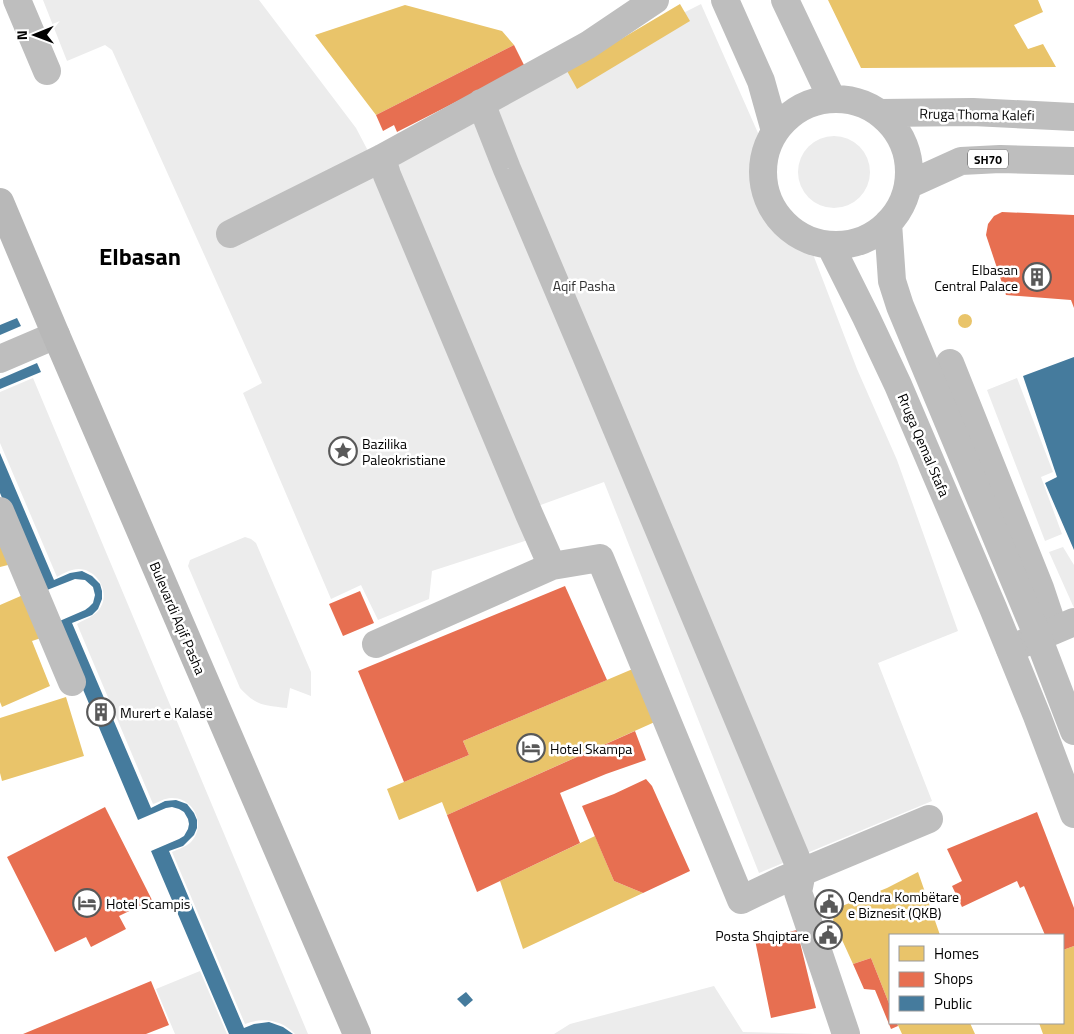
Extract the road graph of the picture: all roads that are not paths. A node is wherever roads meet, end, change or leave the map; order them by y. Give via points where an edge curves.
1 (17, 0) edge
2 (655, 0) edge
3 (725, 0) edge
4 (785, 0) edge
5 (47, 71) dead end
6 (832, 99) junction
7 (481, 103) junction
8 (880, 113) junction
9 (1074, 117) edge
10 (775, 131) junction
11 (382, 158) junction
12 (1074, 161) edge
13 (908, 186) junction
14 (0, 202) edge
15 (888, 223) junction
16 (230, 234) dead end
17 (830, 245) junction
18 (56, 336) junction
19 (0, 359) edge
20 (950, 363) dead end
21 (0, 511) edge
22 (552, 566) junction
23 (1055, 630) edge
24 (376, 644) dead end
25 (1010, 649) junction
26 (72, 682) dead end
27 (1074, 731) edge
28 (1074, 814) edge
29 (929, 818) dead end
30 (802, 872) junction
31 (356, 1034) edge
32 (846, 1034) edge

1 - 5 street
2 - 7 street via 588,45
3 - 10 street via 761,81
4 - 6 street
6 - 8 street via 849,100
6 - 10 street via 810,103 790,114
7 - 11 street
7 - 30 street
8 - 9 street, Rruga Thoma Kalefi via 973,112
8 - 13 street via 904,146 909,165
10 - 17 street via 765,156 763,179 769,202 794,232 811,241
11 - 16 street
11 - 22 street
12 - 13 street, SH70 via 961,161
13 - 15 street via 901,206
14 - 18 main road, Bulevardi Aqif Pasha
15 - 17 street via 871,236 851,243
15 - 23 street via 892,281 900,306
17 - 25 street, Rruga Qemal Stafa via 898,385
18 - 19 street
18 - 31 main road, Bulevardi Aqif Pasha
20 - 23 street
21 - 26 street
22 - 24 street
22 - 30 street via 600,558 741,900
23 - 25 street
23 - 27 street
25 - 28 street, Rruga Qemal Stafa
29 - 30 street
30 - 32 street via 798,892

